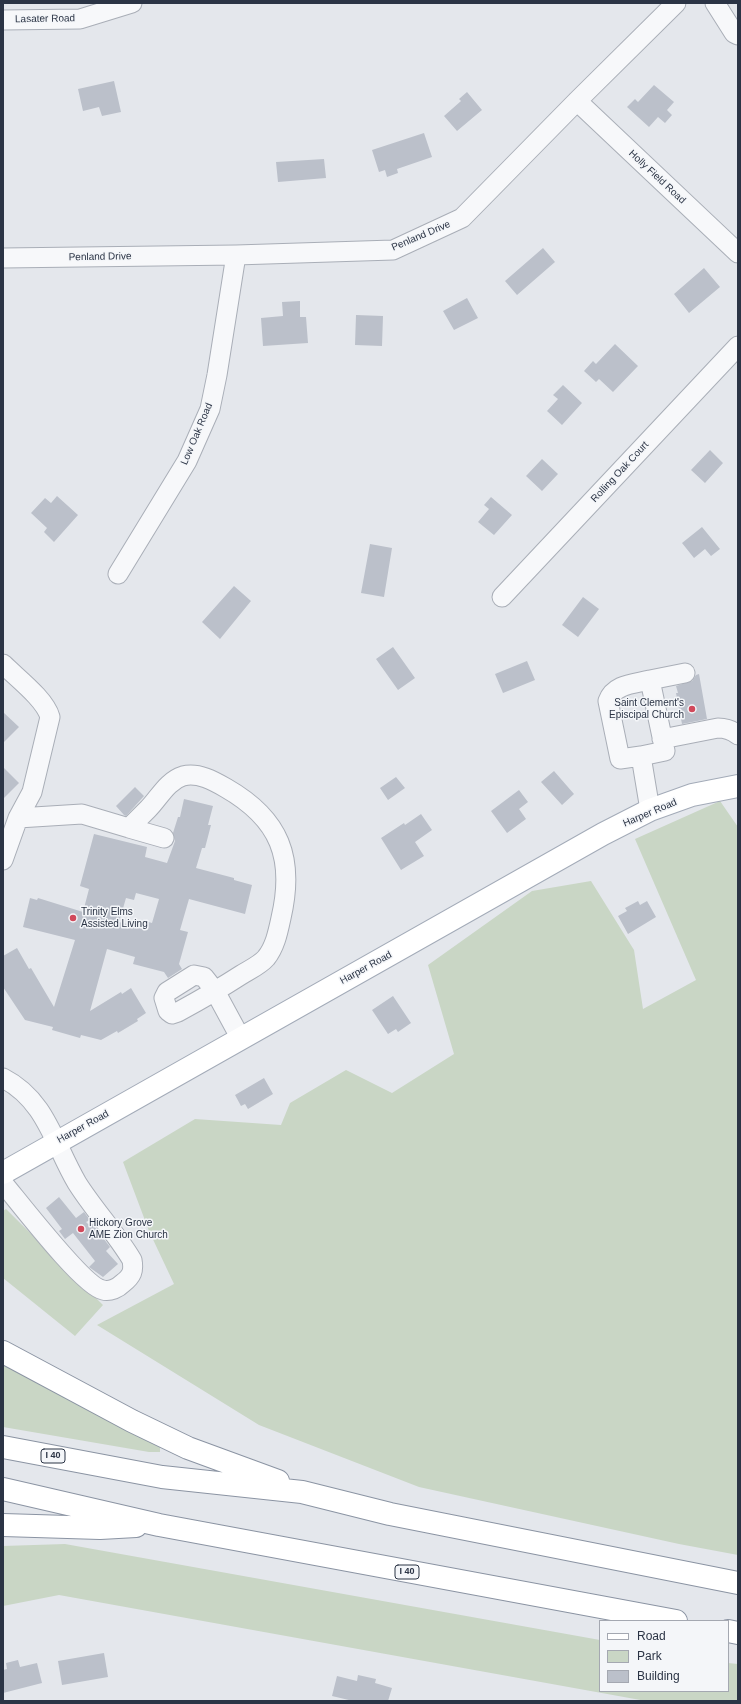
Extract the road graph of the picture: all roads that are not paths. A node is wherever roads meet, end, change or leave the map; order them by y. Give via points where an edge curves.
1 (132, 3) edge
2 (676, 3) edge
3 (715, 3) edge
4 (3, 20) edge
5 (738, 35) edge
6 (577, 101) junction
7 (236, 254) junction
8 (738, 254) edge
9 (3, 258) edge
10 (738, 346) edge
11 (118, 574) dead end
12 (502, 597) dead end
13 (3, 664) edge
14 (685, 673) dead end
15 (650, 680) junction
16 (738, 735) edge
17 (662, 738) junction
18 (641, 756) junction
19 (738, 786) edge
20 (650, 810) junction
21 (18, 818) junction
22 (129, 828) junction
23 (164, 838) dead end
24 (3, 860) edge
25 (241, 1039) junction
26 (3, 1078) edge
27 (56, 1141) junction
28 (3, 1173) edge
29 (3, 1183) edge
30 (3, 1352) edge
31 (3, 1447) edge
32 (3, 1489) edge
33 (302, 1492) junction
34 (3, 1524) edge
35 (159, 1524) junction
36 (738, 1583) edge
37 (671, 1620) edge

1 - 4 street, Lasater Road via 80,18
2 - 6 street, Penland Drive
3 - 5 street via 734,33
6 - 7 street, Penland Drive via 462,218 393,250
6 - 8 street, Holly Field Road
7 - 9 street, Penland Drive
7 - 11 street, Low Oak Road via 210,409 187,461
10 - 12 street, Rolling Oak Court
13 - 21 street via 41,702 50,717 32,792
14 - 15 street
15 - 17 street
15 - 18 street via 614,690 608,701 620,759
16 - 17 street via 718,728
17 - 18 street via 665,751
18 - 20 street
19 - 20 main road, Harper Road via 692,795
20 - 25 main road, Harper Road
21 - 22 street via 82,814
21 - 24 street
22 - 23 street
22 - 25 street via 150,808 166,787 182,776 196,776 219,784 246,800 267,820 276,836 283,855 286,884 284,907 276,940 266,958 215,991
25 - 27 main road, Harper Road
26 - 27 street via 16,1085 33,1100
27 - 28 main road, Harper Road
27 - 29 street via 77,1183 132,1260 134,1270 130,1278 112,1290 95,1287 80,1274
30 - 33 main road via 188,1448
31 - 33 main road, I 40 via 162,1476
32 - 35 main road, I 40
33 - 36 main road, I 40 via 390,1514
34 - 35 main road via 100,1528
35 - 37 main road, I 40

